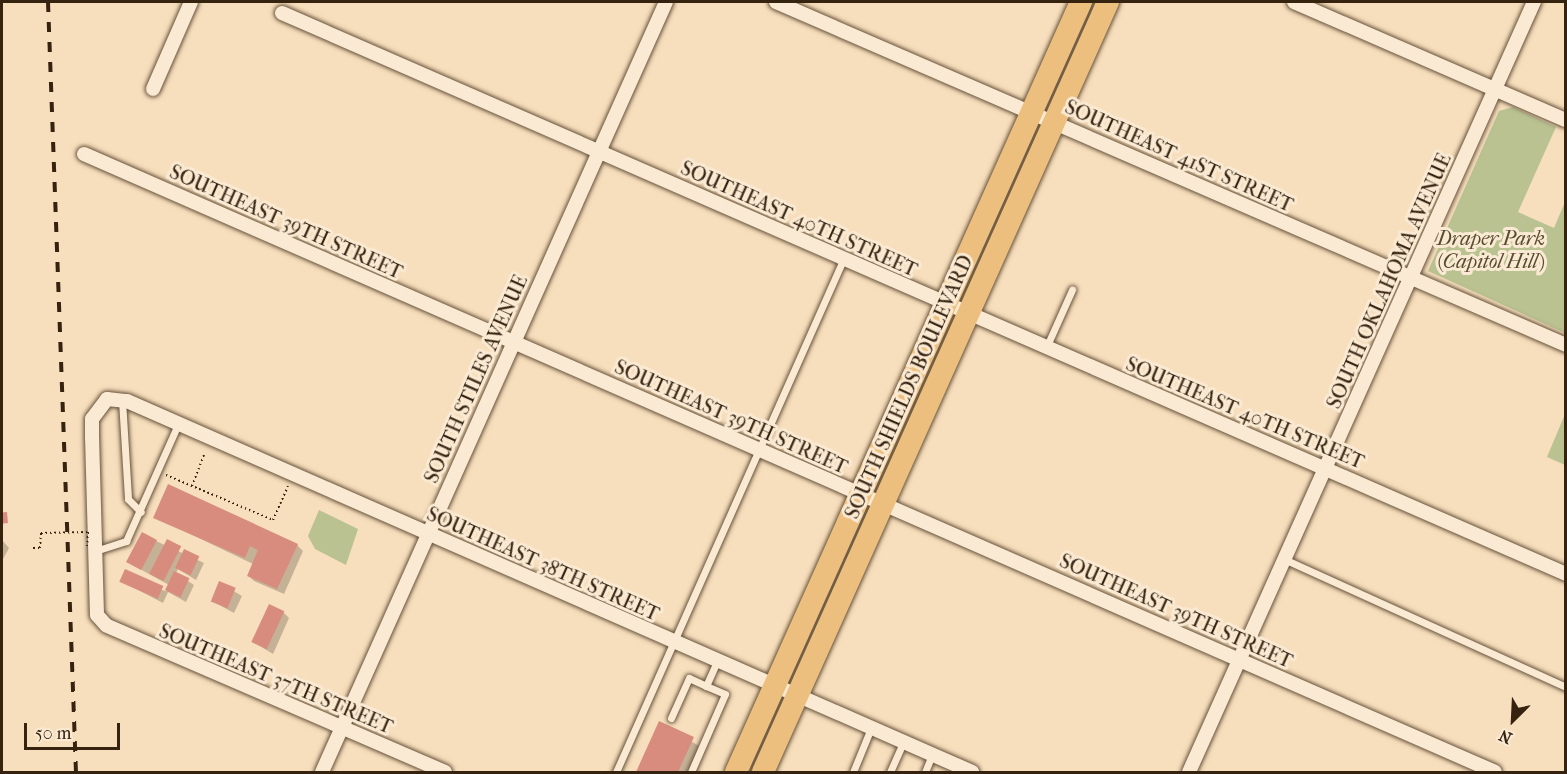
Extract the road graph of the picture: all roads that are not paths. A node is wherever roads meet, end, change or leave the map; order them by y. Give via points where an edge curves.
1 (191, 2) edge
2 (666, 2) edge
3 (776, 2) edge
4 (1081, 2) edge
5 (1108, 2) edge
6 (1294, 2) edge
7 (1534, 2) edge
8 (282, 13) dead end
9 (153, 88) dead end
10 (1497, 90) junction
11 (1031, 112) junction
12 (1566, 120) edge
13 (1054, 122) junction
14 (597, 152) junction
15 (84, 154) dead end
16 (843, 260) junction
17 (1408, 278) junction
18 (1072, 290) dead end
19 (945, 305) junction
20 (968, 314) junction
21 (514, 344) junction
22 (1566, 345) edge
23 (1046, 348) junction
24 (123, 400) junction
25 (178, 424) junction
26 (759, 451) junction
27 (1327, 470) junction
28 (860, 495) junction
29 (883, 505) junction
30 (141, 512) junction
31 (427, 534) junction
32 (92, 548) junction
33 (1286, 560) junction
34 (1566, 574) edge
35 (674, 642) junction
36 (1240, 660) junction
37 (717, 661) junction
38 (706, 686) junction
39 (775, 686) junction
40 (1566, 687) edge
41 (798, 697) junction
42 (671, 718) dead end
43 (343, 728) junction
44 (871, 728) junction
45 (903, 743) junction
46 (933, 755) junction
47 (322, 772) edge
48 (445, 772) edge
49 (616, 772) edge
50 (691, 772) edge
51 (736, 772) edge
52 (763, 772) edge
53 (853, 772) edge
54 (891, 772) edge
55 (925, 772) edge
56 (972, 772) edge
57 (1189, 772) edge
58 (1495, 772) edge

1 - 9 street
2 - 14 street, SOUTH STILES AVENUE
3 - 11 street, SOUTHEAST 41ST STREET
4 - 11 main road, SOUTH SHIELDS BOULEVARD
5 - 13 main road, SOUTH SHIELDS BOULEVARD
6 - 10 street
7 - 10 street, SOUTH OKLAHOMA AVENUE
8 - 14 street, SOUTHEAST 40TH STREET
10 - 12 street
10 - 17 street, SOUTH OKLAHOMA AVENUE
11 - 13 street, SOUTHEAST 41ST STREET
11 - 19 main road, SOUTH SHIELDS BOULEVARD
13 - 17 street, SOUTHEAST 41ST STREET
13 - 20 main road, SOUTH SHIELDS BOULEVARD
14 - 16 street, SOUTHEAST 40TH STREET
14 - 21 street, SOUTH STILES AVENUE
15 - 21 street, SOUTHEAST 39TH STREET
16 - 19 street, SOUTHEAST 40TH STREET
16 - 26 lane
17 - 22 street, SOUTHEAST 41ST STREET
17 - 27 street, SOUTH OKLAHOMA AVENUE
18 - 23 lane
19 - 20 street, SOUTHEAST 40TH STREET
19 - 28 main road, SOUTH SHIELDS BOULEVARD
20 - 23 street, SOUTHEAST 40TH STREET
20 - 29 main road, SOUTH SHIELDS BOULEVARD
21 - 26 street, SOUTHEAST 39TH STREET
21 - 31 street, SOUTH STILES AVENUE
23 - 27 street, SOUTHEAST 40TH STREET
24 - 25 street, SOUTHEAST 38TH STREET
24 - 30 lane via 128,499
24 - 32 street via 107,399 92,419
25 - 30 lane
25 - 31 street, SOUTHEAST 38TH STREET
26 - 28 street, SOUTHEAST 39TH STREET
26 - 35 lane
27 - 33 street, SOUTH OKLAHOMA AVENUE
27 - 34 street, SOUTHEAST 40TH STREET
28 - 29 street, SOUTHEAST 39TH STREET
28 - 39 main road, SOUTH SHIELDS BOULEVARD
29 - 36 street, SOUTHEAST 39TH STREET
29 - 41 main road, SOUTH SHIELDS BOULEVARD
30 - 32 lane via 126,541
31 - 35 street, SOUTHEAST 38TH STREET
31 - 43 street, SOUTH STILES AVENUE
32 - 43 street, SOUTHEAST 37TH STREET via 97,615 121,634
33 - 36 street, SOUTH OKLAHOMA AVENUE
33 - 40 lane
35 - 37 street, SOUTHEAST 38TH STREET
35 - 49 lane
36 - 57 street, SOUTH OKLAHOMA AVENUE
36 - 58 street, SOUTHEAST 39TH STREET
37 - 38 lane
37 - 39 street, SOUTHEAST 38TH STREET
38 - 42 lane via 689,678
38 - 50 lane via 725,694
39 - 41 street, SOUTHEAST 38TH STREET
39 - 51 main road, SOUTH SHIELDS BOULEVARD
41 - 44 street, SOUTHEAST 38TH STREET
41 - 52 main road, SOUTH SHIELDS BOULEVARD
43 - 47 street, SOUTH STILES AVENUE
43 - 48 street, SOUTHEAST 37TH STREET
44 - 45 street, SOUTHEAST 38TH STREET
44 - 53 lane
45 - 46 street, SOUTHEAST 38TH STREET
45 - 54 lane
46 - 55 lane
46 - 56 street, SOUTHEAST 38TH STREET

